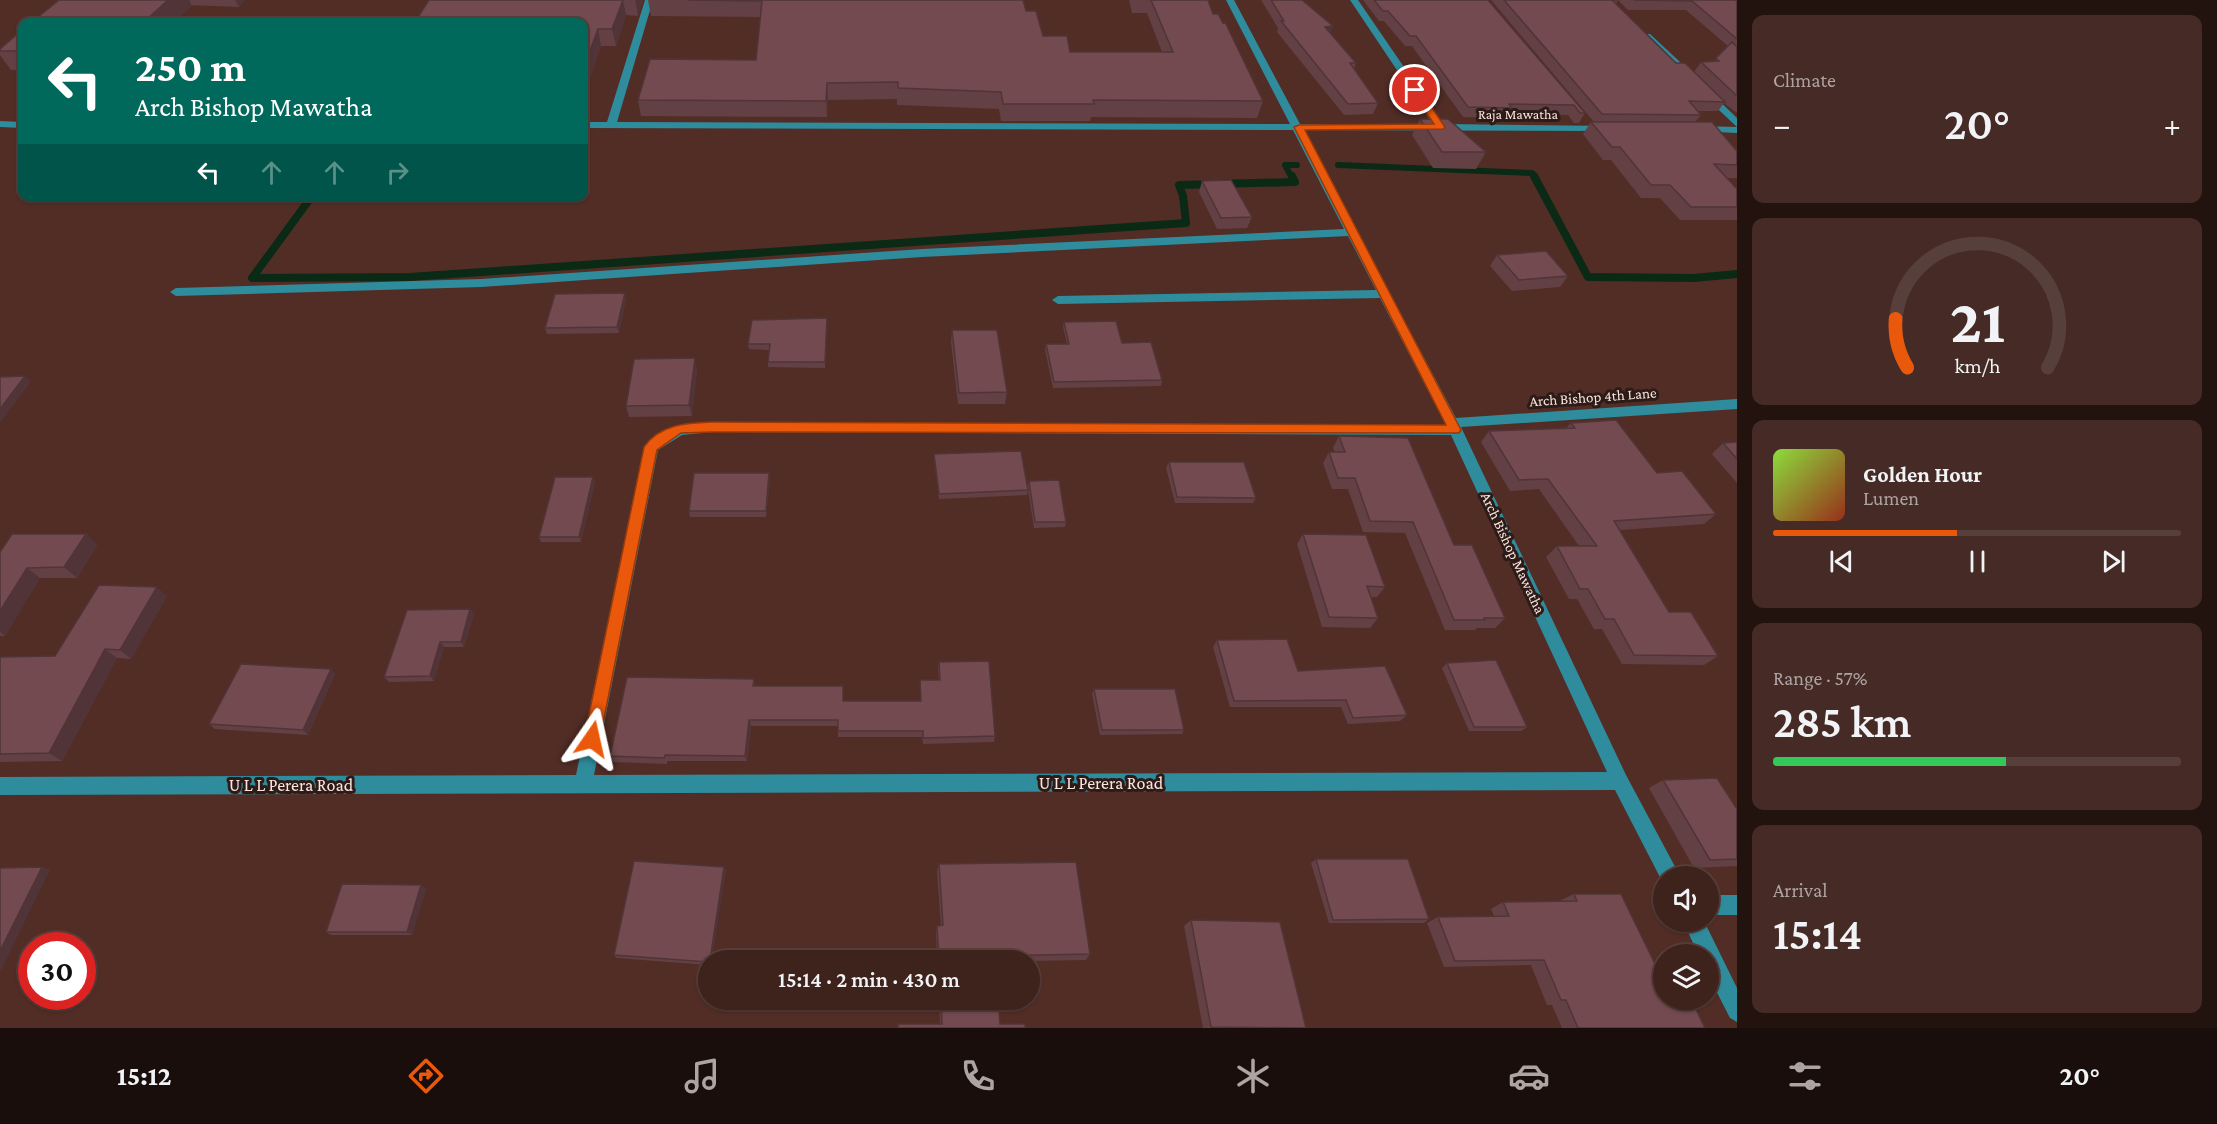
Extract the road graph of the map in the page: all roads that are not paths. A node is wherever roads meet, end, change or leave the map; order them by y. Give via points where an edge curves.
1 (649, 0) edge
2 (1230, 0) edge
3 (1354, 0) edge
4 (1641, 29) edge
5 (0, 124) edge
6 (1737, 124) edge
7 (18, 125) edge
8 (588, 125) edge
9 (611, 125) junction
10 (1299, 127) junction
11 (1440, 127) junction
12 (1615, 128) edge
13 (1692, 129) edge
14 (1737, 130) edge
15 (1352, 232) junction
16 (176, 291) dead end
17 (1384, 294) junction
18 (1058, 300) dead end
19 (1737, 404) edge
20 (1453, 427) junction
21 (1620, 781) junction
22 (583, 784) junction
23 (0, 786) edge
24 (1665, 866) edge
25 (1719, 905) edge
26 (1737, 905) edge
27 (1698, 932) edge
28 (1737, 1011) edge

1 - 9 street
2 - 10 street, Arch Bishop Mawatha
3 - 11 street
4 - 6 street
5 - 7 street
8 - 9 street, Raja Mawatha
9 - 10 street, Raja Mawatha
10 - 11 street, Raja Mawatha
10 - 15 street, Arch Bishop Mawatha
11 - 12 street, Raja Mawatha via 1589,123
13 - 14 street
15 - 16 street via 922,254 481,283
15 - 17 street, Arch Bishop Mawatha
17 - 18 street
17 - 20 street, Arch Bishop Mawatha
19 - 20 street, Arch Bishop 4th Lane
20 - 21 street, Arch Bishop Mawatha
20 - 22 street via 712,427 670,432 651,447
21 - 22 street, U L L Perera Road
21 - 24 street, Arch Bishop Mawatha
22 - 23 street, U L L Perera Road
25 - 26 street
27 - 28 street

